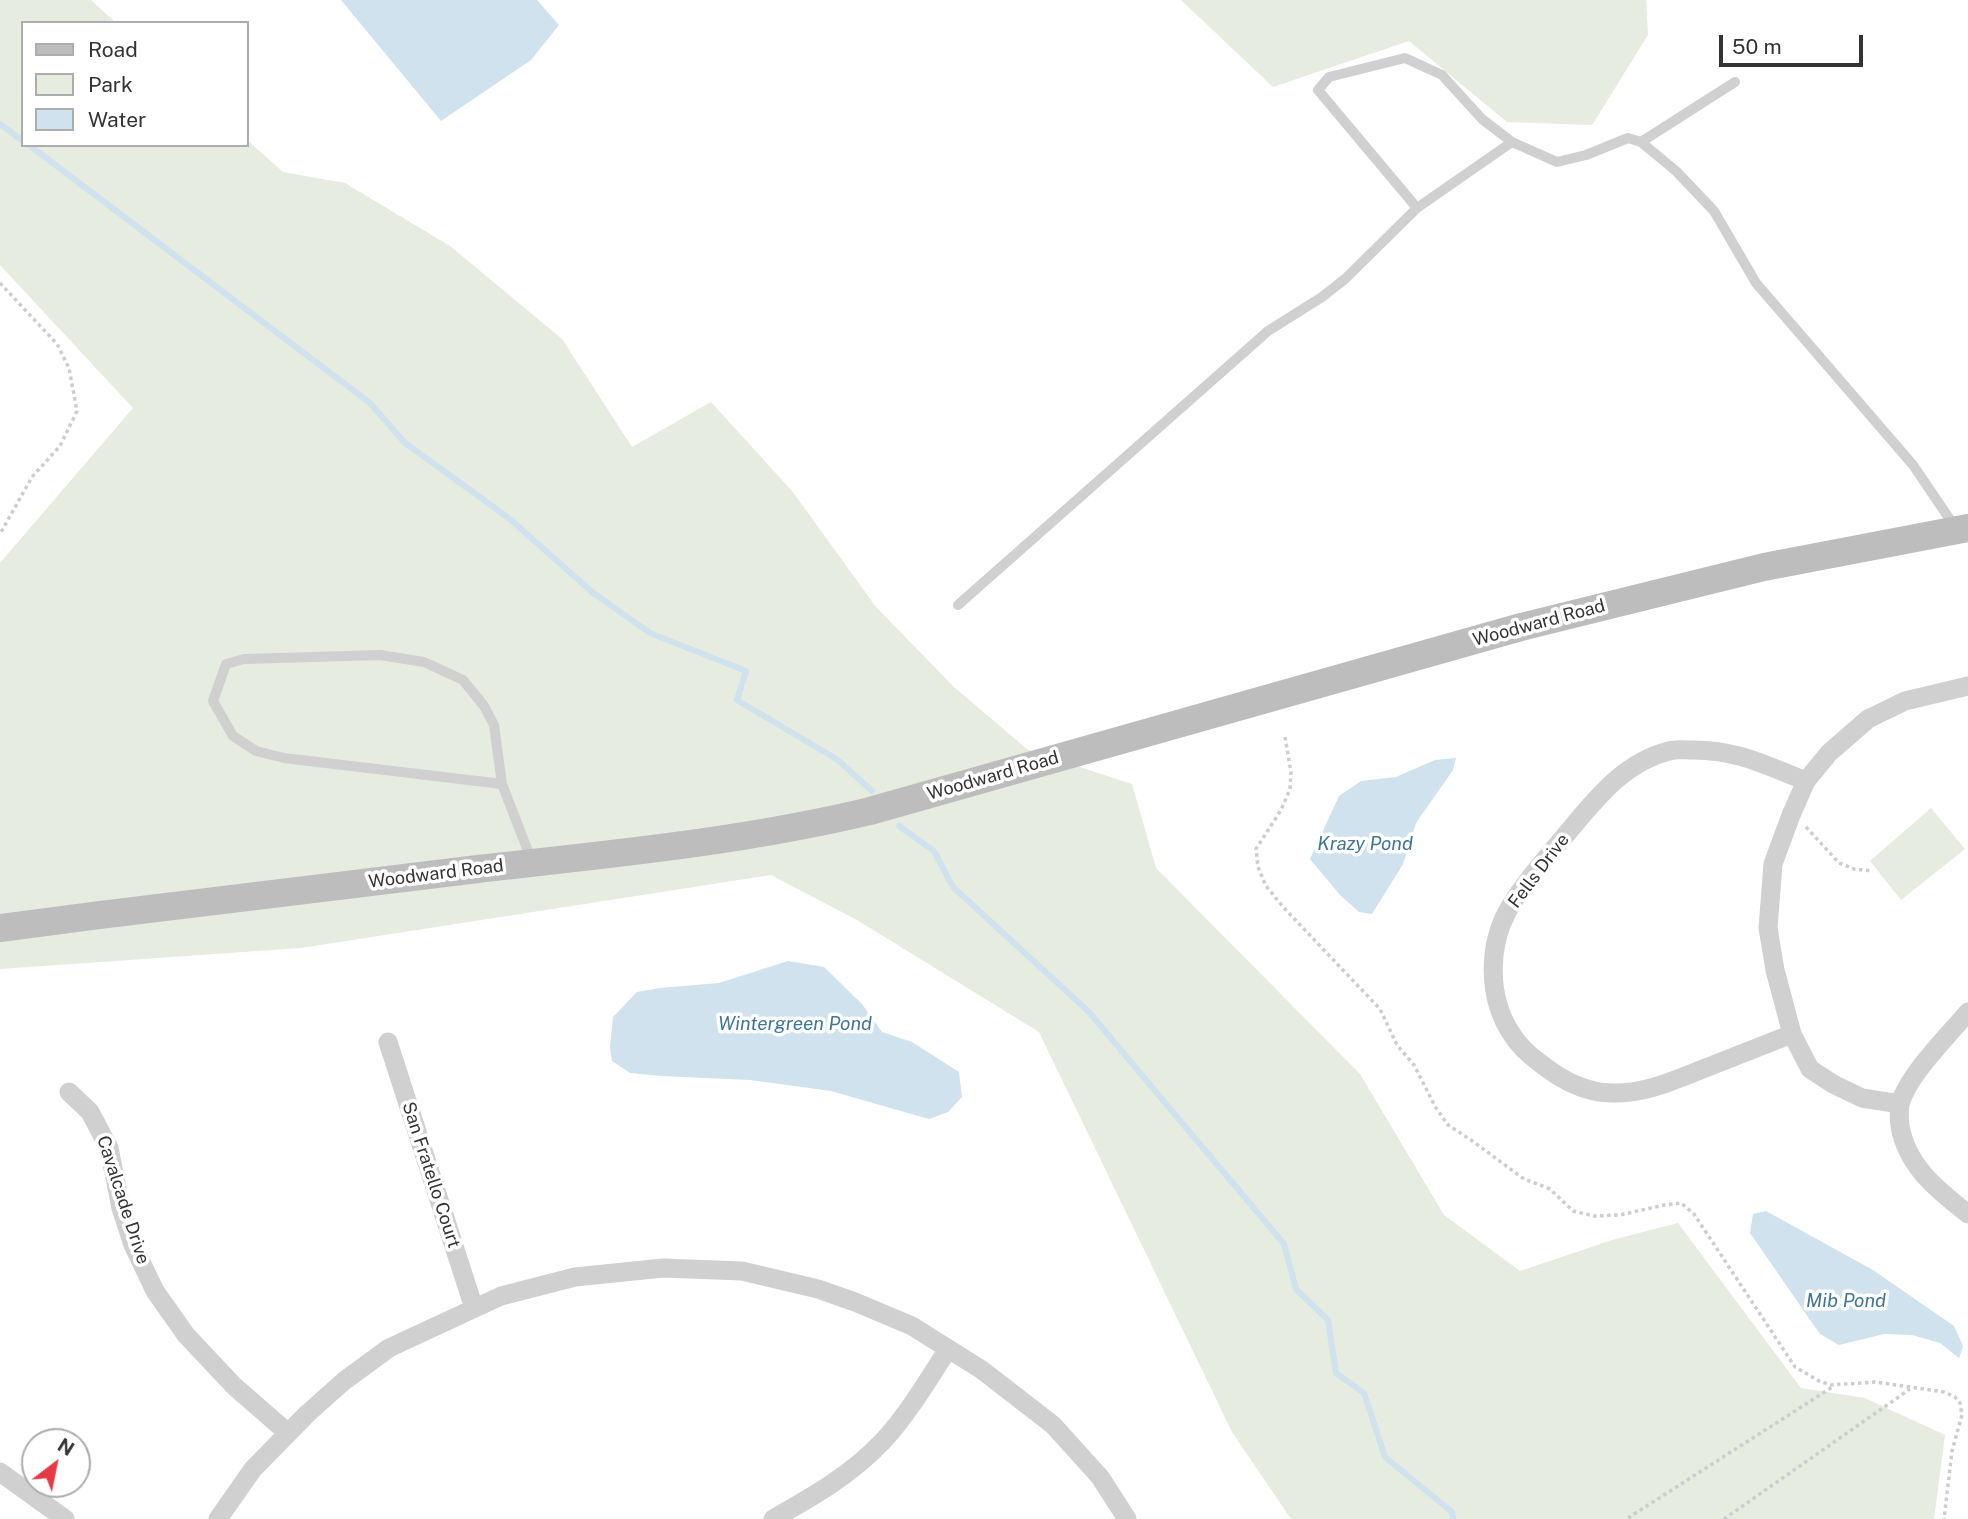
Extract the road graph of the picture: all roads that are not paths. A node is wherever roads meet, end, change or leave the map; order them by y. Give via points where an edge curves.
1 (1735, 82) dead end
2 (1512, 142) junction
3 (1641, 142) junction
4 (1417, 208) junction
5 (1963, 529) edge
6 (958, 605) dead end
7 (1968, 686) edge
8 (1806, 781) junction
9 (502, 784) junction
10 (533, 863) junction
11 (0, 928) edge
12 (1968, 1012) edge
13 (1792, 1034) junction
14 (388, 1042) dead end
15 (69, 1092) dead end
16 (1900, 1104) junction
17 (1968, 1214) edge
18 (474, 1308) junction
19 (948, 1349) junction
20 (288, 1433) junction
21 (0, 1472) edge
22 (65, 1519) edge
23 (218, 1519) edge
24 (773, 1519) edge
25 (1127, 1519) edge

1 - 3 lane
2 - 3 lane via 1558,162 1628,138
2 - 4 lane
2 - 4 lane via 1482,119 1442,75 1405,58 1329,76 1318,90
3 - 5 lane via 1714,211 1756,283
4 - 6 lane via 1345,279 1268,331
5 - 10 street, Woodward Road via 1764,567 1521,627 809,826
7 - 8 street via 1905,701 1868,719 1829,753
8 - 13 street via 1773,864 1768,928
8 - 13 street, Fells Drive via 1726,751 1670,750 1645,759 1600,794 1524,885 1497,935 1494,963 1494,989 1512,1035 1548,1069 1591,1090 1611,1094 1656,1088
9 - 9 lane via 256,751 233,736 213,701 226,664 244,659 380,655 424,662 463,680 484,706 494,725
9 - 10 lane
10 - 11 street, Woodward Road
12 - 16 street via 1926,1061
13 - 16 street via 1810,1069 1833,1084 1862,1098
14 - 18 street, San Fratello Court
15 - 20 street, Cavalcade Drive via 90,1112 109,1148 121,1208 155,1291 186,1335 234,1386
16 - 17 street via 1899,1120 1909,1155 1924,1176
18 - 19 street via 501,1296 575,1277 663,1268 742,1271 856,1301 912,1326
18 - 20 street via 389,1348 344,1381
19 - 24 street via 882,1441 820,1493
19 - 25 street via 1053,1425 1100,1476
20 - 23 street via 253,1469
21 - 22 street

